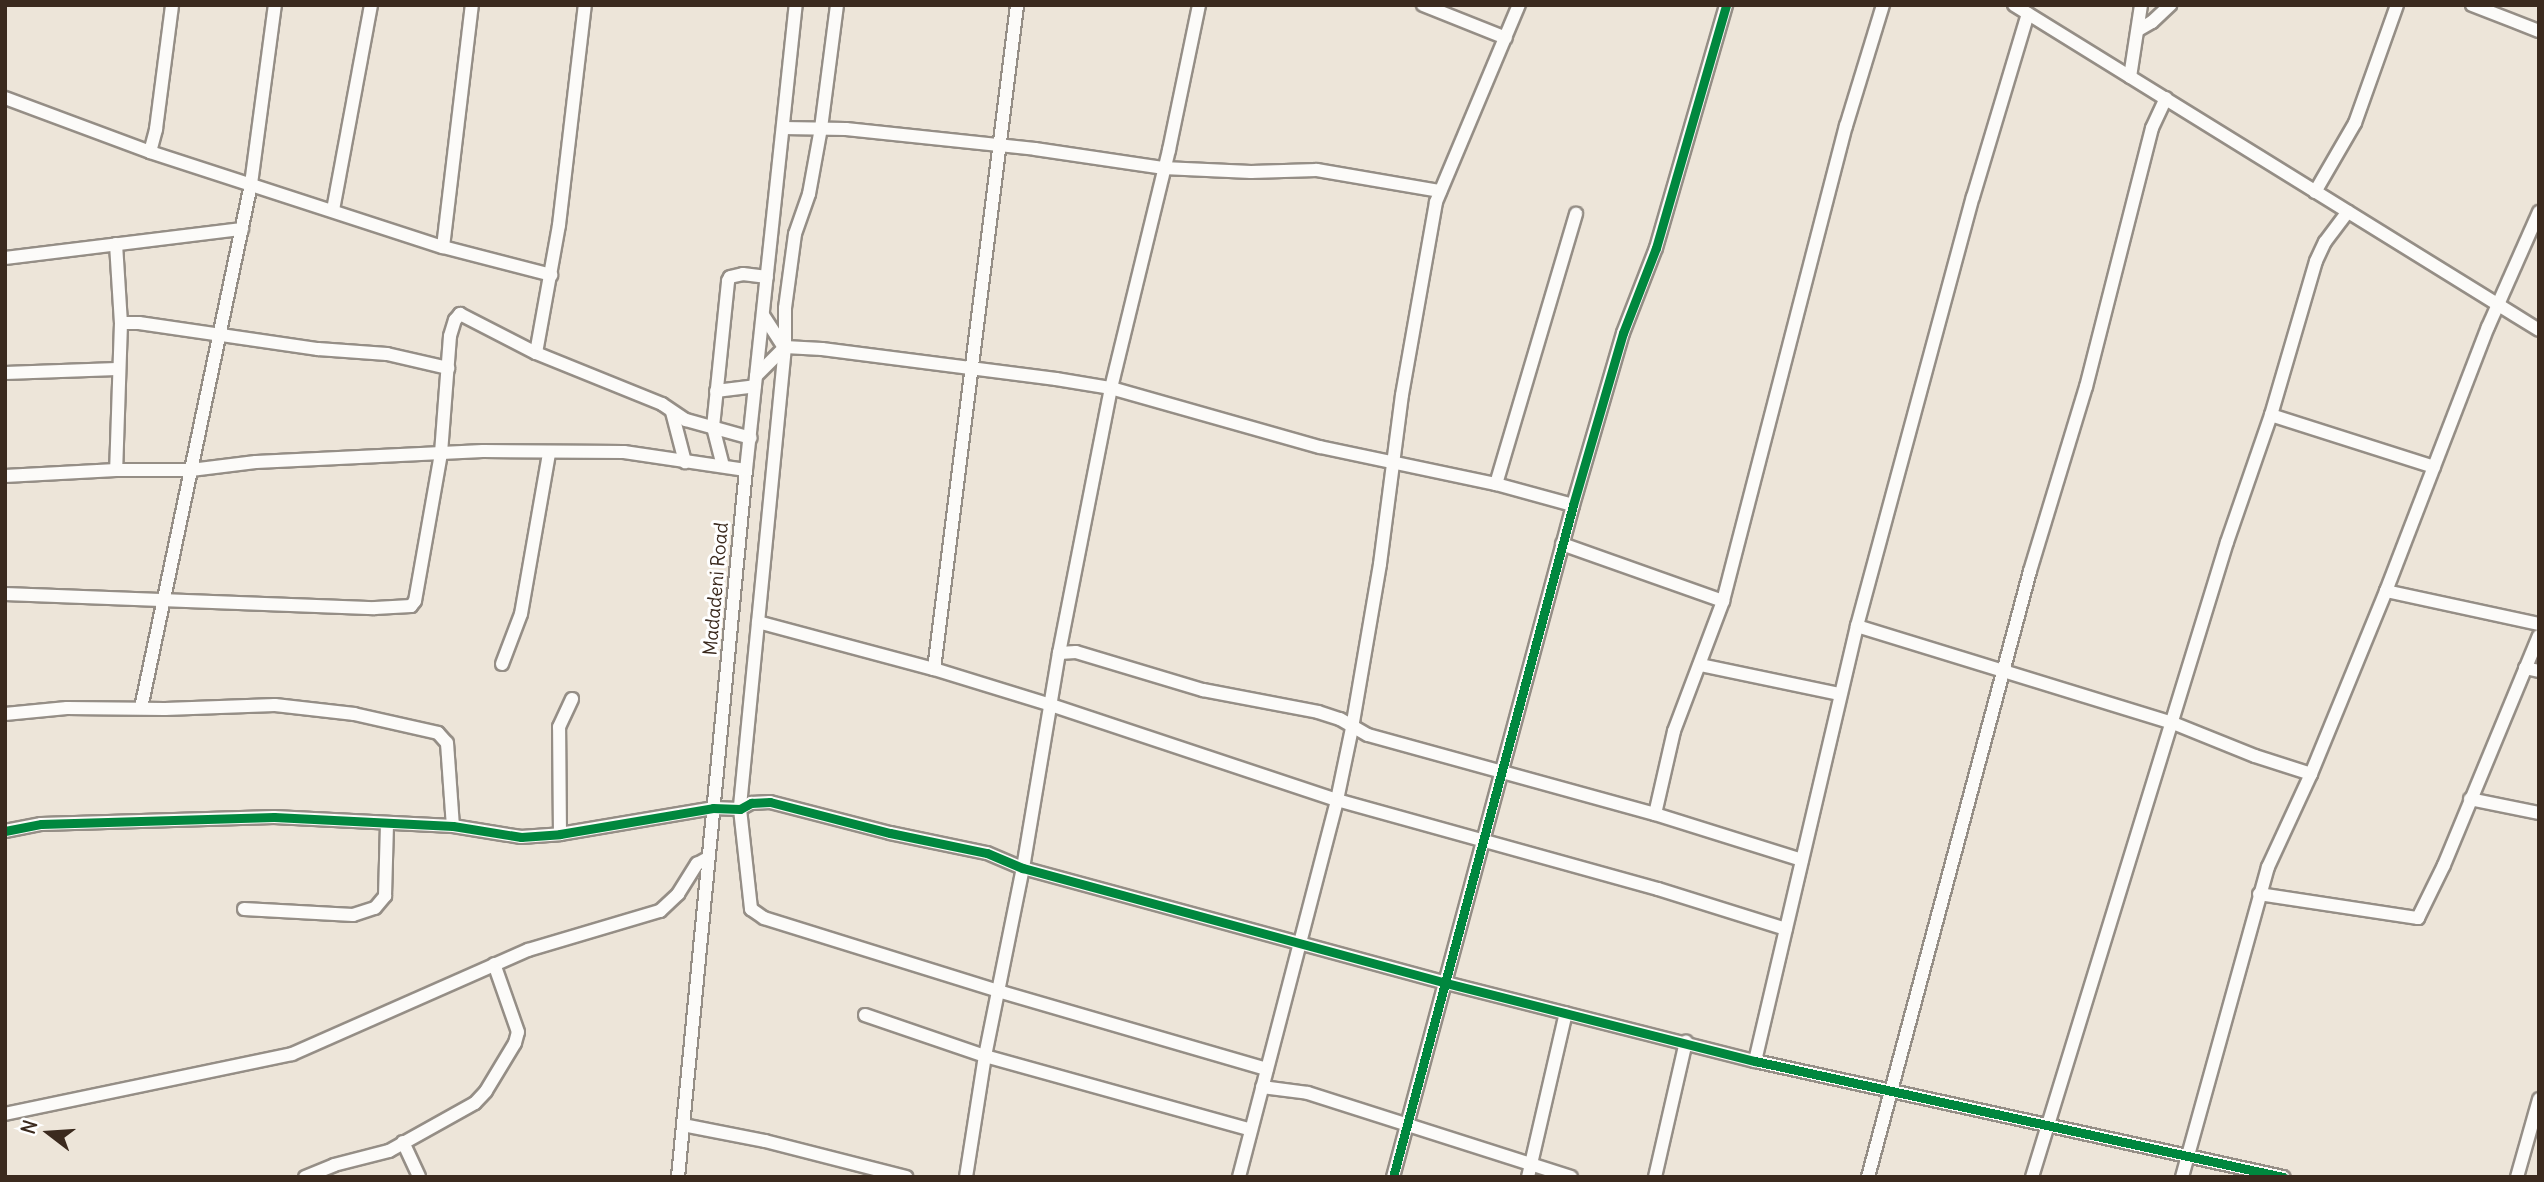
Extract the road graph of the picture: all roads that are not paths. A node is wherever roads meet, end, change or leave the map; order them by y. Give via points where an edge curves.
1 (172, 5) edge
2 (275, 5) edge
3 (371, 5) edge
4 (472, 5) edge
5 (585, 5) edge
6 (796, 5) edge
7 (837, 5) edge
8 (1017, 5) edge
9 (1199, 5) edge
10 (1423, 5) edge
11 (1519, 5) edge
12 (1726, 5) edge
13 (1883, 5) edge
14 (2014, 5) edge
15 (2141, 5) edge
16 (2170, 5) edge
17 (2397, 5) edge
18 (2472, 5) edge
19 (2028, 14) junction
20 (2138, 30) junction
21 (2539, 32) edge
22 (1506, 38) junction
23 (2130, 77) junction
24 (5, 98) edge
25 (2166, 98) junction
26 (783, 128) junction
27 (821, 128) junction
28 (999, 145) junction
29 (150, 152) junction
30 (1164, 168) junction
31 (251, 184) junction
32 (1440, 191) junction
33 (2315, 192) junction
34 (333, 210) junction
35 (2348, 212) junction
36 (2539, 212) edge
37 (1576, 214) dead end
38 (242, 229) junction
39 (116, 244) junction
40 (443, 247) junction
41 (5, 258) edge
42 (551, 275) junction
43 (767, 277) junction
44 (2499, 303) junction
45 (763, 315) junction
46 (121, 323) junction
47 (2539, 330) edge
48 (219, 337) junction
49 (785, 347) junction
50 (536, 353) junction
51 (448, 368) junction
52 (971, 368) junction
53 (117, 369) junction
54 (5, 373) edge
55 (755, 381) junction
56 (1111, 388) junction
57 (716, 391) junction
58 (671, 412) junction
59 (2271, 415) junction
60 (713, 427) junction
61 (751, 438) junction
62 (441, 453) junction
63 (549, 453) junction
64 (685, 462) junction
65 (1394, 463) junction
66 (723, 466) junction
67 (2434, 467) junction
68 (116, 470) junction
69 (191, 470) junction
70 (746, 470) junction
71 (5, 476) edge
72 (1496, 484) junction
73 (1573, 505) junction
74 (1562, 544) junction
75 (2386, 591) junction
76 (5, 594) edge
77 (162, 601) junction
78 (1723, 601) junction
79 (758, 622) junction
80 (2539, 624) edge
81 (1857, 626) junction
82 (2539, 636) edge
83 (1059, 653) junction
84 (502, 664) dead end
85 (1701, 665) junction
86 (2525, 668) junction
87 (934, 670) junction
88 (2004, 671) junction
89 (2539, 671) edge
90 (1840, 694) junction
91 (572, 699) dead end
92 (1051, 705) junction
93 (141, 708) junction
94 (5, 714) edge
95 (2173, 723) junction
96 (1352, 728) junction
97 (1504, 771) junction
98 (2311, 774) junction
99 (2470, 799) junction
100 (1337, 800) junction
101 (713, 808) junction
102 (740, 809) junction
103 (2539, 813) edge
104 (1655, 814) junction
105 (387, 823) junction
106 (453, 826) junction
107 (5, 831) edge
108 (560, 834) junction
109 (1484, 841) junction
110 (708, 859) junction
111 (1802, 860) junction
112 (1023, 868) junction
113 (2259, 894) junction
114 (244, 909) dead end
115 (1786, 929) junction
116 (1301, 942) junction
117 (494, 964) junction
118 (1447, 983) junction
119 (998, 991) junction
120 (1566, 1013) junction
121 (865, 1015) dead end
122 (1686, 1042) junction
123 (985, 1056) junction
124 (1755, 1061) junction
125 (1267, 1069) junction
126 (1262, 1087) junction
127 (1890, 1091) junction
128 (2539, 1099) edge
129 (5, 1114) edge
130 (683, 1125) junction
131 (1406, 1126) junction
132 (2049, 1126) junction
133 (1251, 1130) junction
134 (403, 1142) junction
135 (2188, 1156) junction
136 (1530, 1171) edge
137 (304, 1177) edge
138 (419, 1177) edge
139 (678, 1177) edge
140 (906, 1177) edge
141 (966, 1177) edge
142 (1239, 1177) edge
143 (1392, 1177) edge
144 (1571, 1177) edge
145 (1656, 1177) edge
146 (1868, 1177) edge
147 (2032, 1177) edge
148 (2182, 1177) edge
149 (2283, 1177) edge
150 (2517, 1177) edge

1 - 29 street
2 - 31 street
3 - 34 street
4 - 40 street
5 - 42 street
6 - 26 street, Madadeni Road
7 - 27 street
8 - 28 street
9 - 30 street
10 - 22 street
11 - 22 street
12 - 73 street via 1656,248 1623,333
13 - 78 street via 1846,126
14 - 19 street
15 - 20 street
16 - 20 street
17 - 33 street via 2355,123
18 - 21 street
19 - 23 street
19 - 81 street via 1973,197
20 - 23 street
22 - 32 street
23 - 25 street
24 - 29 street
25 - 33 street
25 - 88 street via 2152,128 2086,387
26 - 27 street
26 - 43 street, Madadeni Road
27 - 28 street
27 - 49 street via 796,234 785,308
28 - 30 street
28 - 52 street
29 - 31 street
30 - 32 street via 1317,170
30 - 56 street
31 - 34 street
31 - 38 street
32 - 65 street
33 - 35 street
34 - 40 street
35 - 44 street
35 - 59 street via 2316,261
36 - 44 street
37 - 72 street
38 - 39 street
38 - 48 street
39 - 41 street
39 - 46 street
40 - 42 street
42 - 50 street
43 - 45 street, Madadeni Road
43 - 57 street via 743,274 728,281
44 - 47 street
44 - 67 street
45 - 49 street
45 - 55 street, Madadeni Road
46 - 48 street
46 - 53 street
48 - 51 street via 387,354
48 - 69 street
49 - 52 street
49 - 55 street
49 - 79 street
50 - 51 street via 460,314 450,336
50 - 58 street via 662,404
51 - 62 street
52 - 56 street
52 - 87 street
53 - 54 street
53 - 68 street
55 - 57 street
55 - 61 street, Madadeni Road
56 - 65 street via 1252,431
56 - 83 street
57 - 60 street
58 - 60 street
58 - 64 street
59 - 67 street
59 - 95 street
60 - 61 street
60 - 66 street
61 - 70 street, Madadeni Road
62 - 63 street
62 - 69 street via 256,462
62 - 77 street via 411,606
63 - 64 street via 624,452
63 - 84 street via 521,614
64 - 66 street
65 - 72 street
65 - 96 street
66 - 70 street
67 - 75 street
68 - 69 street
68 - 71 street
69 - 77 street
70 - 101 street, Madadeni Road
72 - 73 street
73 - 74 street
74 - 78 street
74 - 97 street
75 - 80 street
75 - 98 street
76 - 77 street
77 - 93 street
78 - 85 street
79 - 87 street
79 - 102 street
81 - 88 street
81 - 90 street
82 - 86 street
83 - 92 street
83 - 96 street via 1076,652 1203,690 1318,712
85 - 90 street
85 - 104 street via 1674,731
86 - 89 street
86 - 99 street
87 - 92 street
88 - 95 street
88 - 127 street
90 - 111 street
91 - 108 street via 559,727
92 - 100 street
92 - 112 street
93 - 94 street
93 - 106 street via 275,705 354,714 438,733 447,743
95 - 98 street
95 - 132 street
96 - 97 street
96 - 100 street
97 - 104 street
97 - 109 street
98 - 113 street
99 - 103 street
99 - 113 street via 2444,865 2415,919
100 - 109 street
100 - 116 street
101 - 102 street
101 - 108 street
101 - 110 street, Madadeni Road
102 - 112 street via 770,802 986,853
102 - 119 street via 750,903 758,916
104 - 111 street
105 - 106 street
105 - 107 street via 224,817 41,824
105 - 114 street via 385,896 375,908 353,915
106 - 108 street via 521,837
109 - 115 street
109 - 118 street
110 - 117 street via 697,864 678,894 660,911 551,942
110 - 130 street, Madadeni Road
111 - 115 street
112 - 116 street
112 - 119 street
113 - 135 street
115 - 124 street
116 - 118 street
116 - 125 street
117 - 129 street via 292,1054
117 - 134 street via 517,1029 515,1043 475,1103
118 - 120 street
118 - 131 street
119 - 123 street
119 - 125 street
120 - 122 street
120 - 136 street
121 - 123 street
122 - 124 street
122 - 145 street
123 - 133 street
123 - 141 street
124 - 127 street
125 - 126 street
126 - 131 street via 1308,1093
126 - 133 street
127 - 132 street
127 - 146 street
128 - 150 street
130 - 139 street, Madadeni Road
130 - 140 street
131 - 136 street
131 - 143 street
132 - 135 street
132 - 147 street
133 - 142 street
134 - 137 street via 377,1156
134 - 138 street
135 - 148 street
135 - 149 street
136 - 144 street

